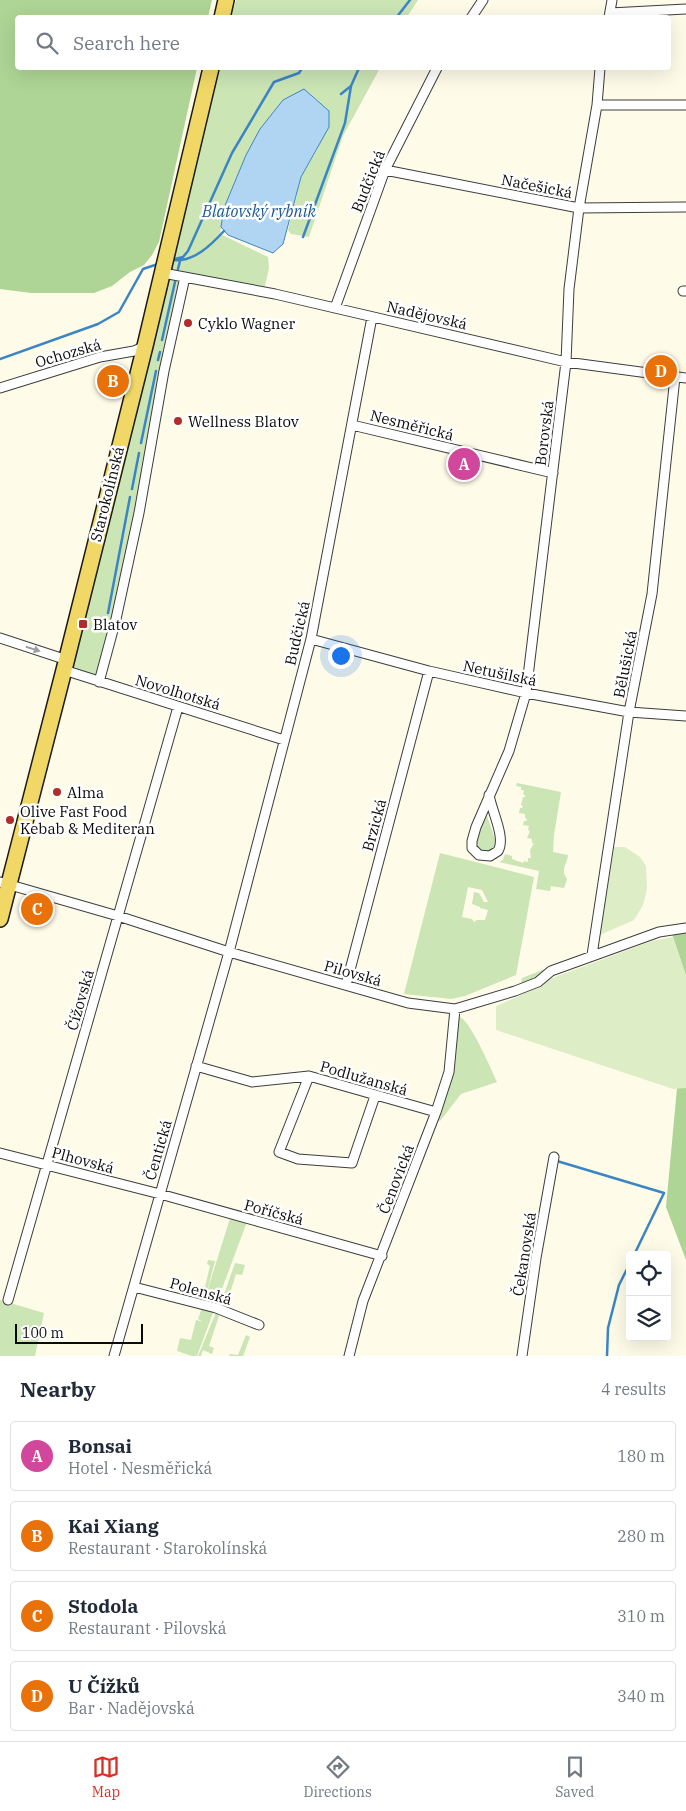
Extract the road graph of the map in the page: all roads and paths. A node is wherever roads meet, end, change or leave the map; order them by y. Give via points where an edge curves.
1 (226, 0) edge
2 (483, 0) edge
3 (612, 0) edge
4 (686, 9) edge
5 (223, 15) edge
6 (473, 15) edge
7 (610, 15) edge
8 (211, 70) edge
9 (435, 70) edge
10 (600, 70) edge
11 (597, 105) junction
12 (686, 106) edge
13 (385, 170) junction
14 (686, 207) edge
15 (579, 208) junction
16 (163, 274) junction
17 (185, 277) junction
18 (335, 308) junction
19 (372, 317) junction
20 (145, 346) junction
21 (566, 362) junction
22 (675, 377) junction
23 (686, 378) edge
24 (0, 388) edge
25 (352, 425) junction
26 (553, 474) junction
27 (0, 638) edge
28 (311, 639) junction
29 (65, 665) junction
30 (429, 671) junction
31 (99, 682) junction
32 (526, 693) junction
33 (178, 707) junction
34 (629, 712) junction
35 (686, 716) edge
36 (284, 740) junction
37 (490, 795) junction
38 (4, 884) edge
39 (118, 916) junction
40 (0, 919) edge
41 (686, 928) edge
42 (229, 952) junction
43 (592, 955) junction
44 (346, 985) junction
45 (455, 1009) junction
46 (196, 1066) junction
47 (309, 1076) junction
48 (375, 1096) junction
49 (436, 1112) junction
50 (0, 1153) edge
51 (554, 1157) dead end
52 (46, 1165) junction
53 (160, 1194) junction
54 (382, 1256) junction
55 (134, 1287) junction
56 (8, 1300) dead end
57 (259, 1324) dead end
58 (114, 1356) edge
59 (351, 1356) edge
60 (522, 1356) edge

1 - 5 main road
2 - 6 street
3 - 7 street
4 - 7 street
8 - 16 main road, Starokolínská
9 - 13 street, Budčická
10 - 11 street, Borovská
11 - 12 street
11 - 15 street, Borovská
13 - 15 street, Načešická
13 - 18 street, Budčická
14 - 15 street, Načešická
15 - 21 street, Borovská via 569,289
16 - 17 street, Nadějovská
16 - 20 main road, Starokolínská
17 - 18 street, Nadějovská
17 - 31 street via 166,356 139,513
18 - 19 street, Nadějovská
19 - 21 street, Nadějovská
19 - 25 street, Budčická
20 - 24 street, Ochozská
20 - 29 main road, Starokolínská
21 - 22 street, Nadějovská
21 - 26 street, Borovská
22 - 23 street, Nadějovská
22 - 34 street, Bělušická via 652,594
25 - 26 street, Nesměřická
25 - 28 street, Budčická
26 - 32 street, Borovská
27 -> 29 street, Novolhotská
28 - 30 street, Netušilská
28 - 36 street, Budčická
29 - 31 street, Novolhotská
29 - 38 main road, Starokolínská
30 - 32 street, Netušilská
30 - 44 street, Brzická
31 - 33 street, Novolhotská
32 - 34 street, Netušilská
32 - 37 street, Borovská
33 - 36 street, Novolhotská
33 - 39 street, Čížovská
34 - 35 street, Netušilská
34 - 43 street, Bělušická
36 - 42 street, Budčická
37 - 37 street, Borovská via 472,841 472,848 486,856 498,851 502,841
38 - 39 street, Pilovská
38 - 40 main road, Starokolínská
39 - 42 street, Pilovská
39 - 52 street, Čížovská
41 - 43 street, Pilovská via 659,932
42 - 44 street, Pilovská
42 - 46 street, Čentická
43 - 45 street, Pilovská via 551,971 538,982
44 - 45 street, Pilovská via 408,1003
45 - 49 street, Čenovická via 448,1072
46 - 47 street, Podlužanská via 252,1082
46 - 53 street, Čentická
47 - 48 street, Podlužanská
47 - 48 street via 279,1152 298,1159 352,1163
48 - 49 street, Podlužanská
49 - 54 street, Čenovická
50 - 52 street, Plhovská
51 - 60 street, Čekanovská
52 - 53 street, Plhovská
52 - 56 street, Čížovská
53 - 54 street, Poříčská
53 - 55 street, Čentická
54 - 59 street, Čenovická via 363,1301
55 - 57 street, Polenská via 216,1308
55 - 58 street, Čentická

